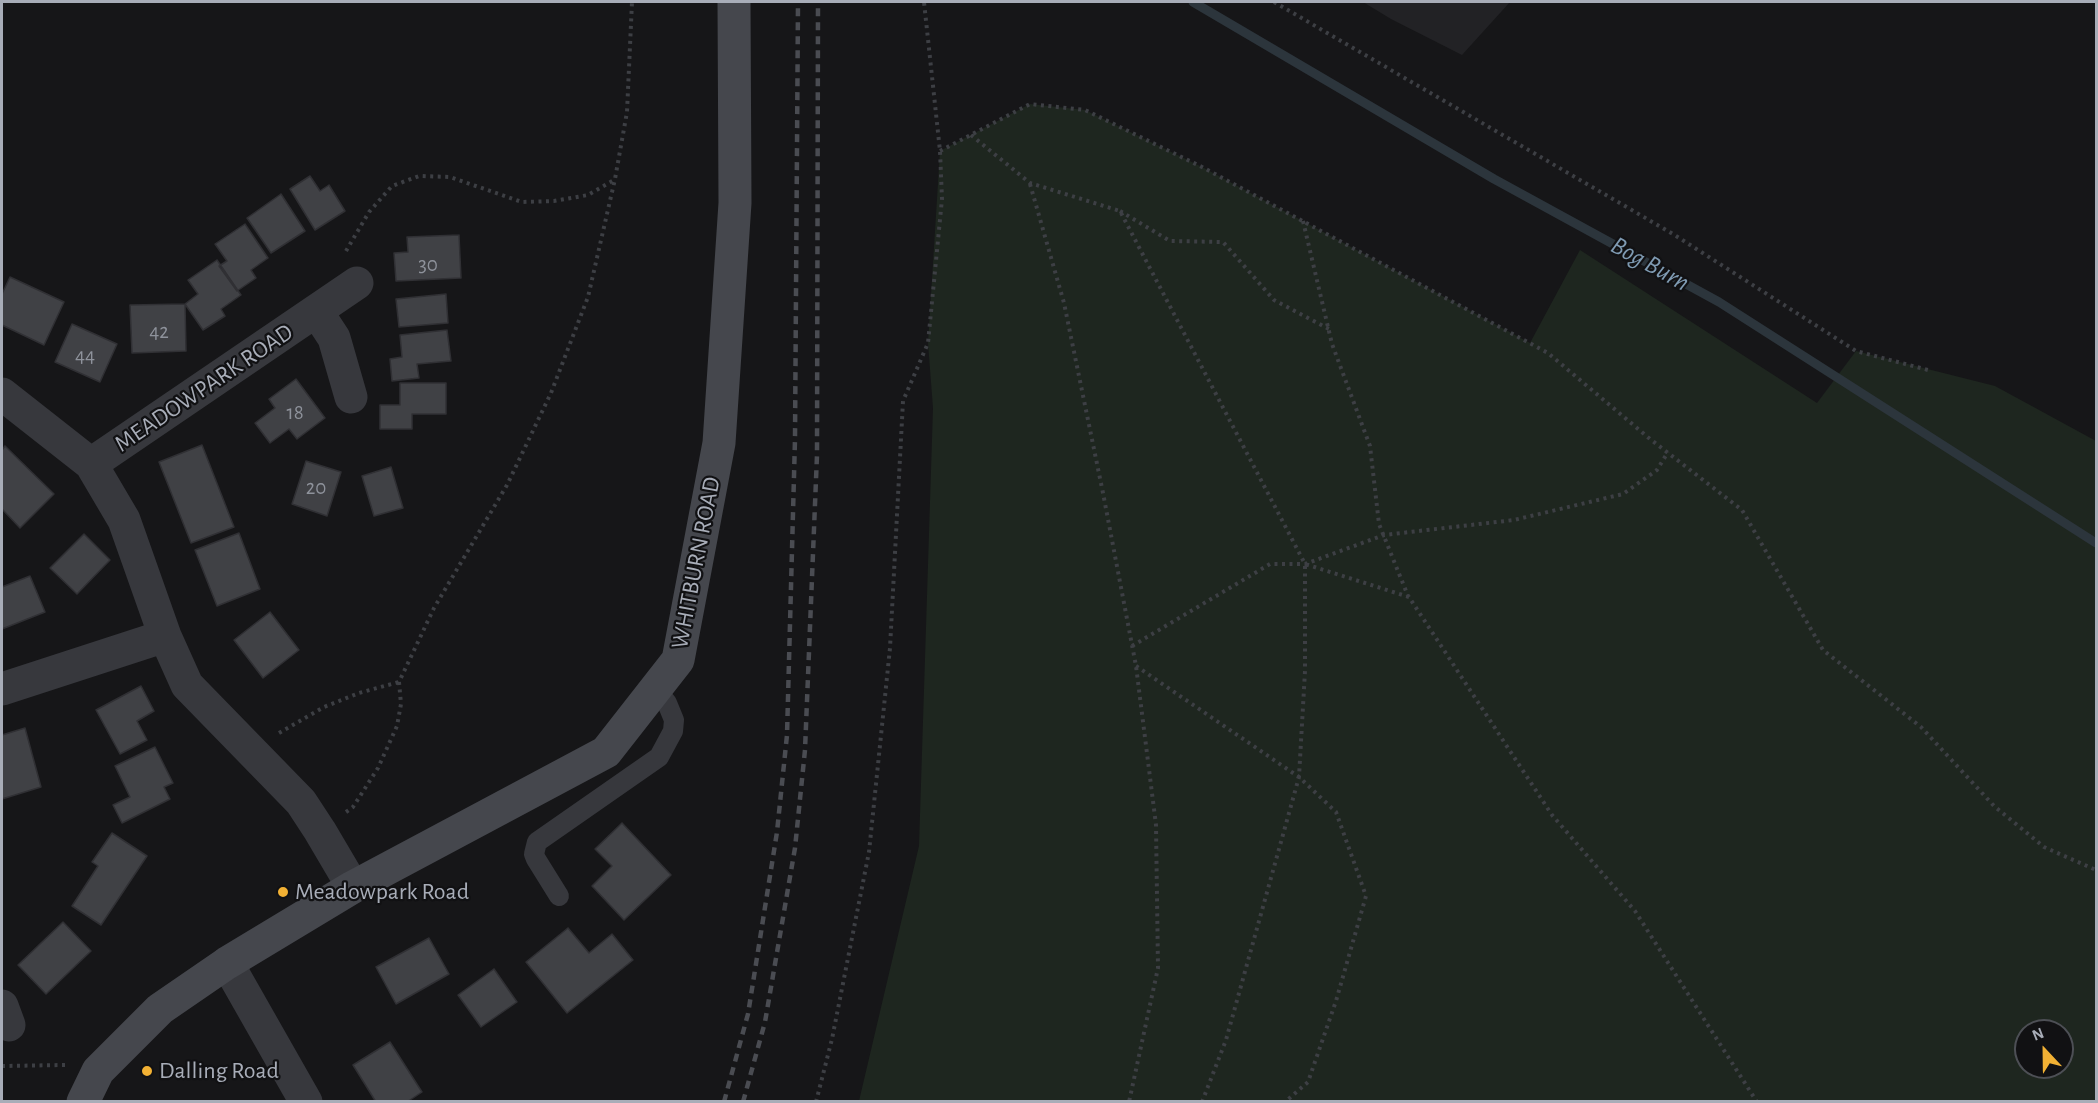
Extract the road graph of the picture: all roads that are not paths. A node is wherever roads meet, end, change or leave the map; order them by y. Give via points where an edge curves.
1 (734, 2) edge
2 (357, 283) road end
3 (317, 312) junction
4 (2, 394) edge
5 (351, 398) dead end
6 (91, 464) junction
7 (165, 636) junction
8 (2, 689) edge
9 (656, 689) junction
10 (353, 887) junction
11 (559, 896) dead end
12 (227, 963) junction
13 (83, 1101) edge
14 (306, 1101) edge

1 - 9 main road, WHITBURN ROAD via 735,203 719,443 678,660
2 - 3 street, MEADOWPARK ROAD
3 - 5 street, MEADOWPARK ROAD via 334,338
3 - 6 street, MEADOWPARK ROAD
4 - 6 street, MEADOWPARK ROAD
6 - 7 street, MEADOWPARK ROAD via 124,520
7 - 8 street
7 - 10 street, MEADOWPARK ROAD via 187,685 301,802
9 - 10 main road, WHITBURN ROAD via 606,752
9 - 11 lane via 674,720 673,731 659,757 537,842 536,859
10 - 12 main road, WHITBURN ROAD
12 - 13 main road, WHITBURN ROAD via 160,1009 98,1071
12 - 14 street

